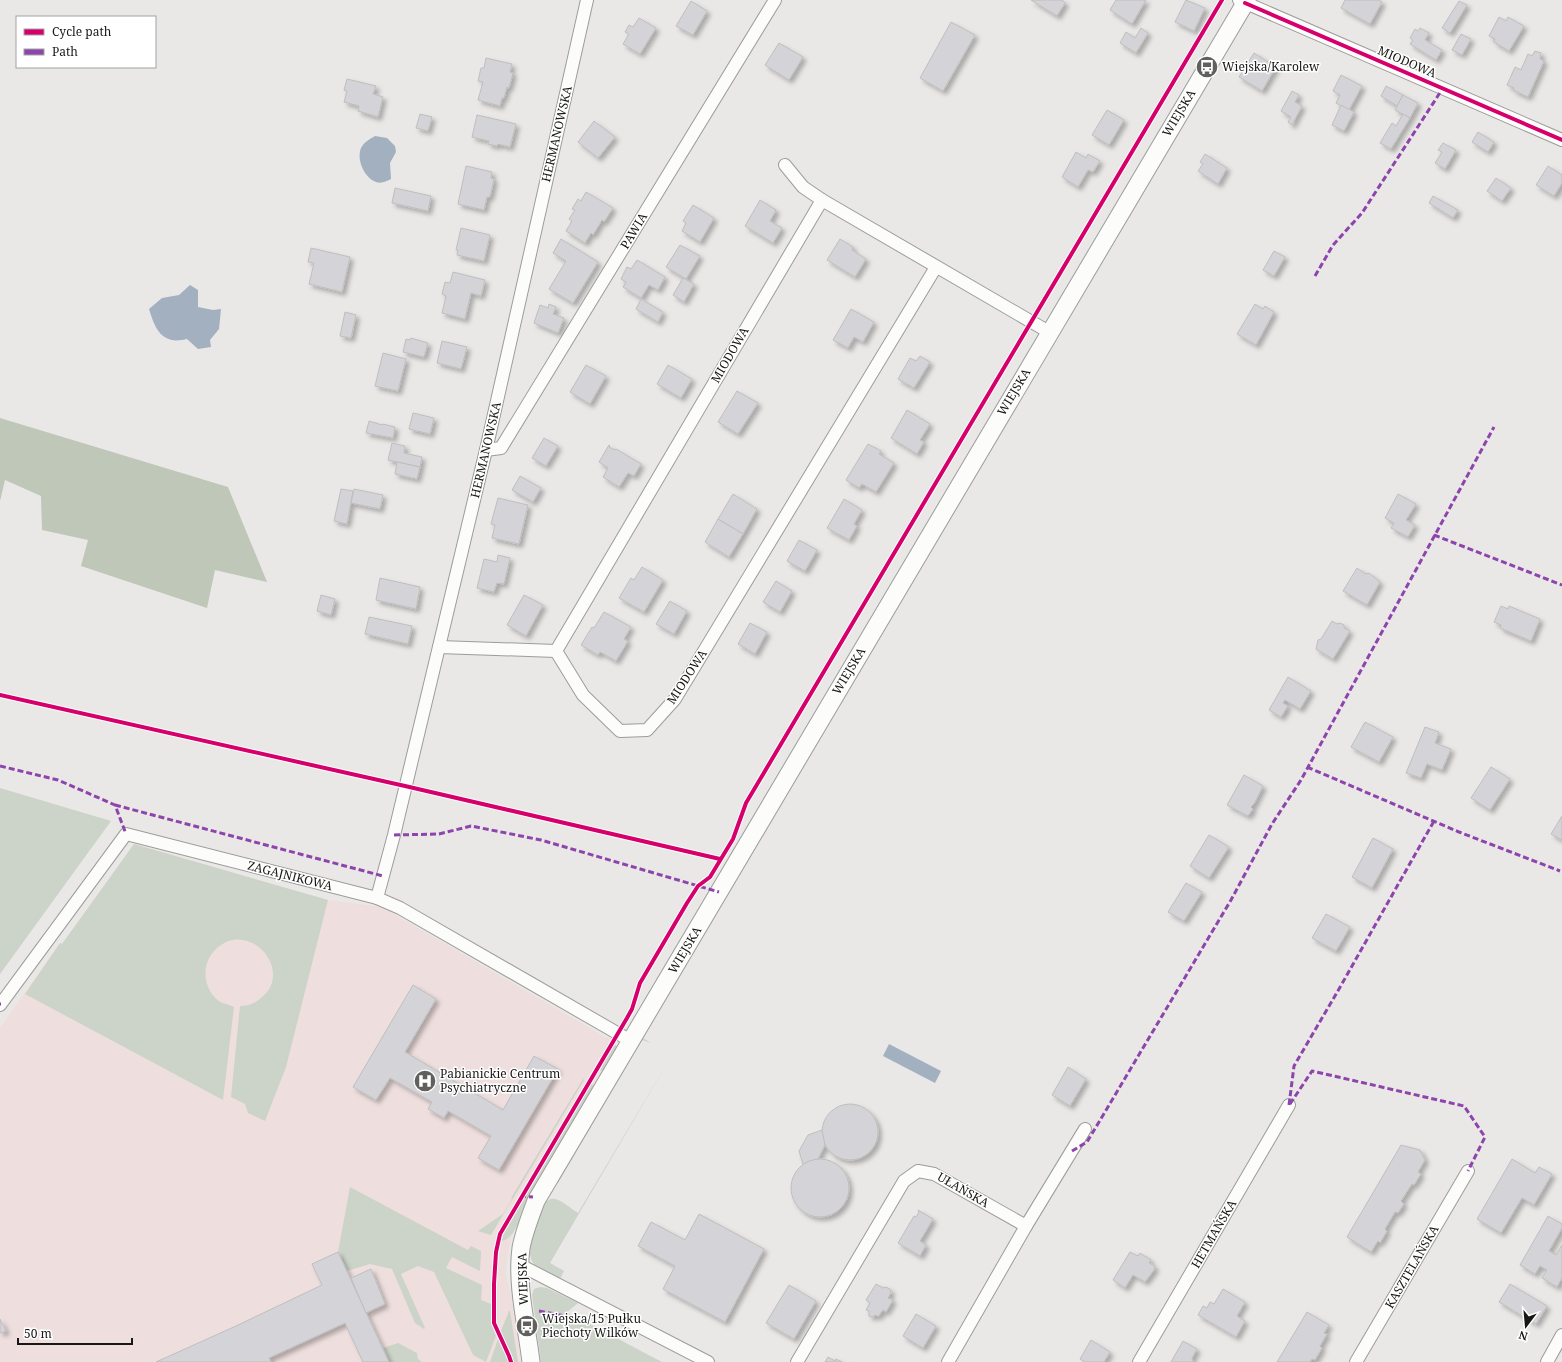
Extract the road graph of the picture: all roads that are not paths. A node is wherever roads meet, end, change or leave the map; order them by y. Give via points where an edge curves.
1 (587, 0) edge
2 (775, 0) edge
3 (1243, 1) edge
4 (1562, 140) edge
5 (785, 165) dead end
6 (822, 200) junction
7 (936, 267) junction
8 (1049, 332) junction
9 (486, 450) junction
10 (439, 647) junction
11 (556, 651) junction
12 (377, 898) junction
13 (0, 1005) edge
14 (630, 1041) junction
15 (1289, 1105) dead end
16 (1086, 1129) dead end
17 (1468, 1171) dead end
18 (1026, 1226) junction
19 (520, 1265) junction
20 (1562, 1335) edge
21 (531, 1362) edge
22 (708, 1362) edge
23 (797, 1362) edge
24 (948, 1362) edge
25 (1139, 1362) edge
26 (1356, 1362) edge
27 (1547, 1362) edge

1 - 9 street, HERMANOWSKA
2 - 9 street, PAWIA via 501,448
3 - 4 street, MIODOWA
3 - 8 street, WIEJSKA
5 - 6 street via 803,187
6 - 7 street
6 - 11 street, MIODOWA
7 - 8 street
7 - 11 street, MIODOWA via 675,699 647,730 620,731 583,695
8 - 14 street, WIEJSKA
9 - 10 street, HERMANOWSKA
10 - 11 street
10 - 12 street, HERMANOWSKA
12 - 13 street, ZAGAJNIKOWA via 126,834
12 - 14 street, ZAGAJNIKOWA via 400,908
14 - 19 street, WIEJSKA via 536,1201 526,1226
15 - 25 street, HETMAŃSKA
16 - 18 street
17 - 26 street, KASZTELAŃSKA
18 - 23 street, UŁAŃSKA via 934,1174 918,1171 904,1181
18 - 24 street
19 - 21 street, WIEJSKA
19 - 22 street
20 - 27 street

